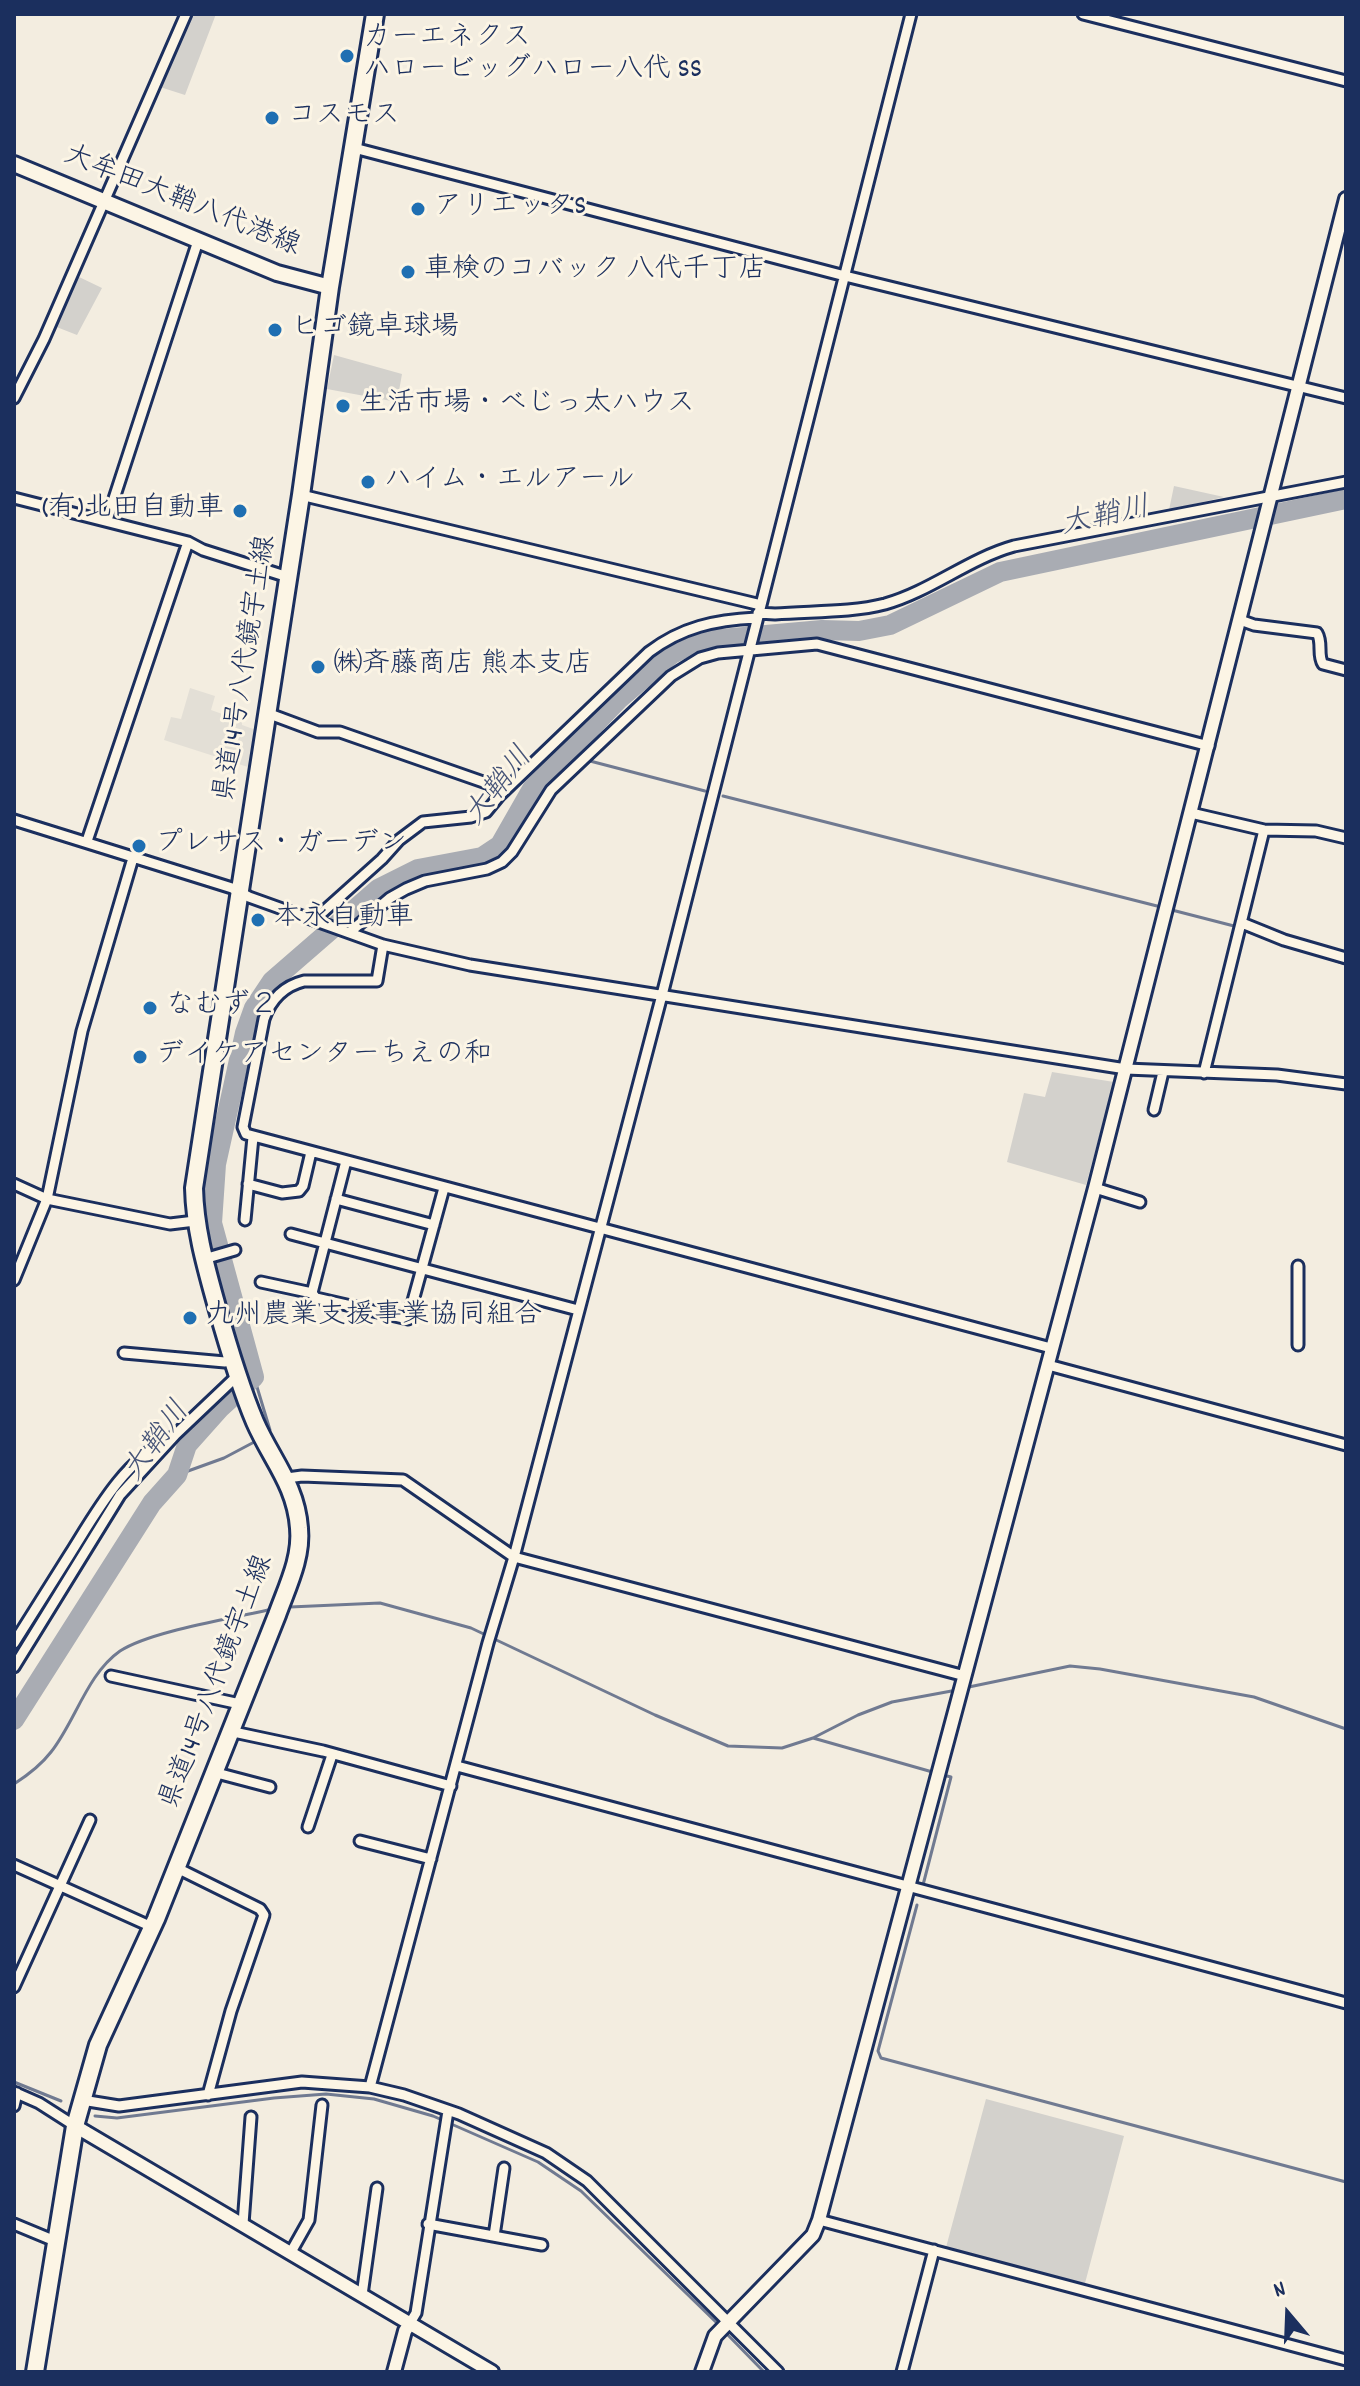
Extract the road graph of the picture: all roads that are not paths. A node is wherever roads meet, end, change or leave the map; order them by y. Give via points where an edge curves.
1 (186, 14) edge
2 (375, 14) edge
3 (911, 14) edge
4 (1083, 14) edge
5 (1346, 81) edge
6 (354, 148) junction
7 (14, 164) edge
8 (1346, 199) edge
9 (105, 203) junction
10 (198, 241) junction
11 (845, 276) junction
12 (330, 287) junction
13 (1299, 386) junction
14 (14, 398) edge
15 (1346, 398) edge
16 (1346, 482) edge
17 (301, 495) junction
18 (14, 498) edge
19 (1270, 501) junction
20 (107, 520) junction
21 (188, 542) junction
22 (288, 577) junction
23 (758, 615) junction
24 (1240, 620) junction
25 (750, 649) junction
26 (1346, 670) edge
27 (267, 713) junction
28 (1209, 746) junction
29 (500, 795) junction
30 (1191, 813) junction
31 (15, 823) edge
32 (1264, 830) junction
33 (1346, 838) edge
34 (87, 841) junction
35 (133, 858) junction
36 (239, 892) junction
37 (317, 921) junction
38 (1242, 923) junction
39 (348, 931) junction
40 (383, 945) junction
41 (1346, 958) edge
42 (662, 995) junction
43 (1126, 1069) junction
44 (1163, 1072) junction
45 (1204, 1073) junction
46 (1346, 1084) edge
47 (1154, 1110) dead end
48 (253, 1137) junction
49 (311, 1152) junction
50 (346, 1161) junction
51 (14, 1184) edge
52 (248, 1184) junction
53 (444, 1188) junction
54 (1095, 1188) junction
55 (47, 1199) junction
56 (336, 1199) junction
57 (1140, 1202) dead end
58 (245, 1220) dead end
59 (195, 1221) junction
60 (434, 1225) junction
61 (601, 1229) junction
62 (291, 1234) dead end
63 (324, 1242) junction
64 (235, 1250) dead end
65 (208, 1258) junction
66 (1298, 1266) dead end
67 (422, 1268) junction
68 (14, 1280) edge
69 (261, 1282) dead end
70 (312, 1293) junction
71 (578, 1310) junction
72 (1298, 1345) dead end
73 (1051, 1348) junction
74 (124, 1353) dead end
75 (231, 1358) junction
76 (1048, 1365) junction
77 (237, 1379) junction
78 (176, 1434) junction
79 (1346, 1445) edge
80 (287, 1478) junction
81 (514, 1557) junction
82 (14, 1643) edge
83 (14, 1667) edge
84 (111, 1676) dead end
85 (964, 1678) junction
86 (240, 1704) junction
87 (229, 1731) junction
88 (332, 1755) junction
89 (457, 1766) junction
90 (213, 1772) junction
91 (451, 1786) junction
92 (270, 1787) dead end
93 (90, 1820) dead end
94 (308, 1827) dead end
95 (360, 1841) dead end
96 (431, 1859) junction
97 (14, 1865) edge
98 (175, 1867) junction
99 (60, 1886) junction
100 (909, 1886) junction
101 (152, 1927) junction
102 (14, 1987) edge
103 (1346, 2003) edge
104 (370, 2087) junction
105 (15, 2092) edge
106 (208, 2095) junction
107 (82, 2100) junction
108 (322, 2105) dead end
109 (14, 2106) edge
110 (446, 2115) junction
111 (251, 2117) dead end
112 (75, 2126) junction
113 (504, 2168) dead end
114 (377, 2188) dead end
115 (819, 2220) junction
116 (14, 2224) edge
117 (243, 2224) junction
118 (428, 2224) junction
119 (494, 2236) junction
120 (55, 2241) junction
121 (542, 2245) dead end
122 (934, 2250) junction
123 (291, 2252) junction
124 (362, 2295) junction
125 (410, 2323) junction
126 (724, 2327) junction
127 (1346, 2360) edge
128 (35, 2372) edge
129 (394, 2372) edge
130 (492, 2372) edge
131 (702, 2372) edge
132 (778, 2372) edge
133 (902, 2372) edge

1 - 9 street
2 - 6 main road, 県道14号八代鏡宇土線
3 - 11 street
4 - 5 street
6 - 11 street
6 - 12 main road, 県道14号八代鏡宇土線
7 - 9 main road, 大牟田大鞘八代港線
8 - 13 street
9 - 10 main road, 大牟田大鞘八代港線
9 - 14 street
10 - 12 main road, 大牟田大鞘八代港線 via 277,273
10 - 20 street
11 - 13 street
11 - 23 street
12 - 17 main road, 県道14号八代鏡宇土線
13 - 15 street
13 - 19 street
16 - 19 street
17 - 22 main road, 県道14号八代鏡宇土線
17 - 23 street
18 - 20 street
19 - 23 street via 1003,549 884,604
19 - 24 street
20 - 21 street
21 - 22 street
21 - 34 street
22 - 27 main road, 県道14号八代鏡宇土線
23 - 25 street
23 - 29 street via 688,628 666,639
24 - 26 street via 1317,633 1323,664
24 - 28 street
25 - 28 street via 817,644
25 - 39 street via 718,653 683,667 541,802 502,862 406,889
25 - 42 street
27 - 29 street via 318,732 340,732 489,784
27 - 36 main road, 県道14号八代鏡宇土線
28 - 30 street
29 - 37 street via 480,816 423,822
30 - 32 street
30 - 43 street
31 - 34 street
32 - 33 street via 1316,831
32 - 38 street
34 - 35 street
35 - 36 street
35 - 55 street via 82,1031
36 - 37 street
36 - 59 main road, 県道14号八代鏡宇土線 via 196,1173
37 - 39 street
38 - 41 street
38 - 45 street
39 - 40 street
40 - 42 street via 470,965
40 - 48 street via 377,981 304,981 269,1005 243,1127
42 - 43 street
42 - 61 street
43 - 44 street
43 - 54 street
44 - 45 street
44 - 47 street
45 - 46 street
48 - 49 street
48 - 52 street
49 - 50 street
49 - 52 street via 299,1191 282,1193
50 - 53 street
50 - 56 street
51 - 55 street
52 - 58 street
53 - 60 street
53 - 61 street
54 - 57 street
54 - 73 street
55 - 59 street via 170,1224
55 - 68 street
56 - 60 street
56 - 63 street
59 - 65 main road, 県道14号八代鏡宇土線
60 - 67 street
61 - 71 street
61 - 73 street
62 - 63 street
63 - 67 street
63 - 70 street
64 - 65 street
65 - 75 main road, 県道14号八代鏡宇土線
66 - 72 street
67 - 70 street via 408,1319
67 - 71 street
69 - 70 street
71 - 81 street
73 - 76 street
74 - 75 street via 225,1362
75 - 77 main road, 県道14号八代鏡宇土線
76 - 79 street
76 - 85 street
77 - 78 street
77 - 80 main road, 県道14号八代鏡宇土線 via 257,1428
78 - 82 street via 156,1445 108,1493
78 - 83 street via 120,1495
80 - 81 street via 403,1480
80 - 86 main road, 県道14号八代鏡宇土線 via 300,1542
81 - 85 street
81 - 89 street
84 - 86 street
85 - 100 street
86 - 87 main road, 県道14号八代鏡宇土線
87 - 88 street
87 - 90 main road, 県道14号八代鏡宇土線
88 - 91 street
88 - 94 street
89 - 91 street
89 - 100 street
90 - 92 street
90 - 98 main road, 県道14号八代鏡宇土線
91 - 96 street
93 - 99 street
95 - 96 street
96 - 104 street
97 - 99 street
98 - 101 main road, 県道14号八代鏡宇土線
98 - 106 street via 264,1915
99 - 101 street
99 - 102 street
100 - 103 street
100 - 115 street
101 - 107 main road, 県道14号八代鏡宇土線 via 98,2045
104 - 106 street via 302,2082
104 - 110 street via 404,2095
105 - 109 street
105 - 112 street
106 - 107 street via 119,2106
107 - 112 main road, 県道14号八代鏡宇土線
108 - 123 street via 309,2220
110 - 118 street
110 - 126 street via 546,2153 587,2181
111 - 117 street
112 - 117 street
112 - 120 main road, 県道14号八代鏡宇土線
113 - 119 street
114 - 124 street
115 - 122 street
115 - 126 street via 813,2235
116 - 120 street
117 - 123 street
118 - 119 street
118 - 125 street via 416,2313
119 - 121 street
120 - 128 main road, 県道14号八代鏡宇土線
122 - 127 street
122 - 133 street
123 - 124 street
124 - 125 street
125 - 129 street
125 - 130 street
126 - 131 street via 707,2351
126 - 132 street

